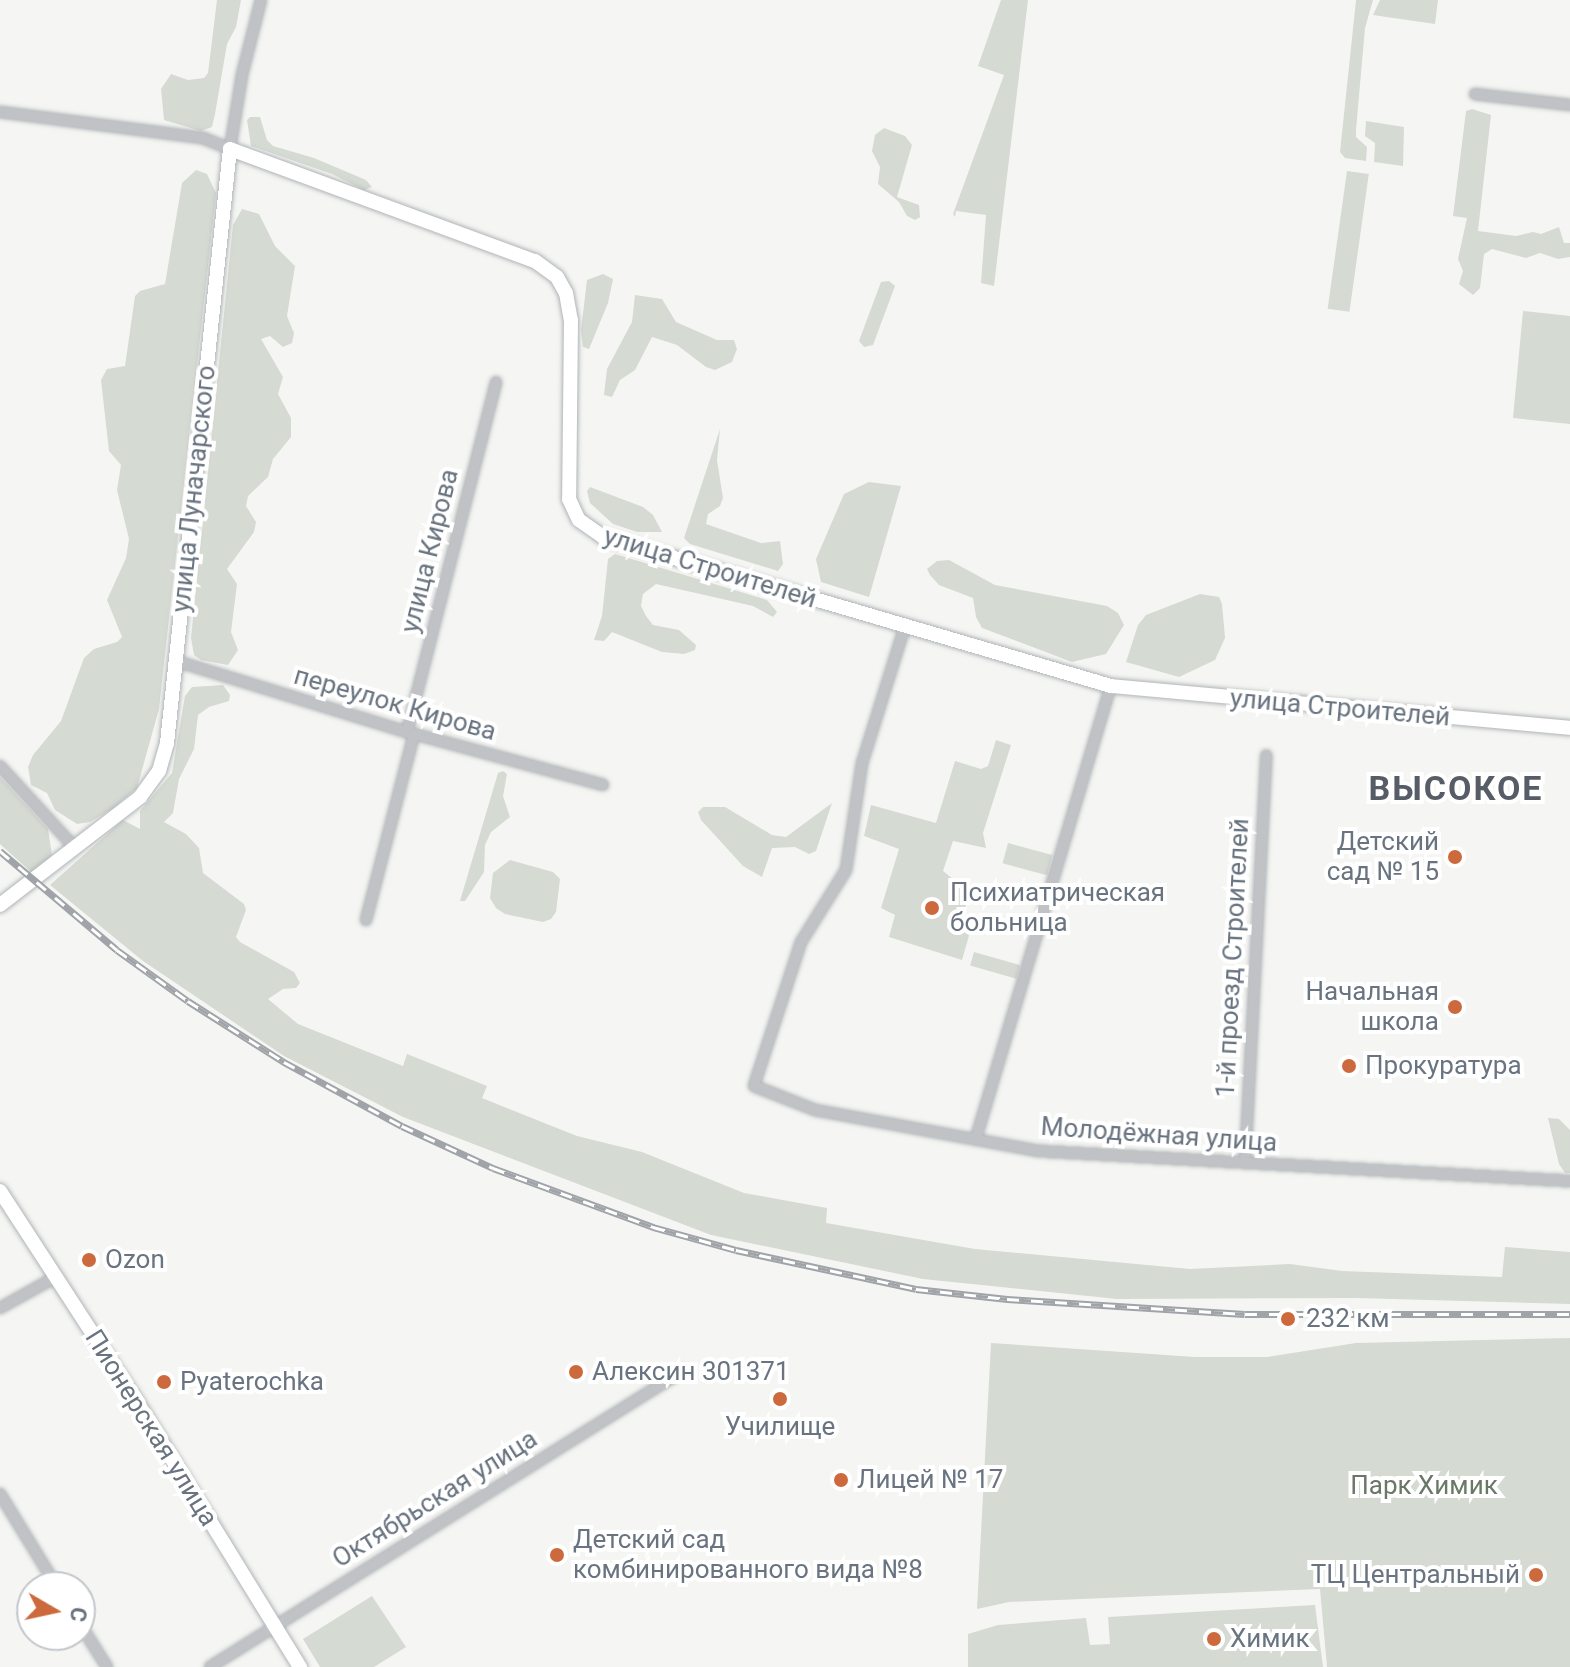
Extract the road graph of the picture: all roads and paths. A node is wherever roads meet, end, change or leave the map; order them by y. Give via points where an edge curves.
1 (261, 0) edge
2 (1475, 94) dead end
3 (1570, 105) edge
4 (0, 112) edge
5 (230, 149) junction
6 (496, 382) dead end
7 (905, 626) junction
8 (176, 661) junction
9 (1111, 686) junction
10 (1570, 728) edge
11 (411, 733) junction
12 (1266, 756) dead end
13 (0, 766) edge
14 (603, 785) dead end
15 (74, 847) junction
16 (0, 905) edge
17 (366, 920) dead end
18 (976, 1138) junction
19 (1245, 1163) junction
20 (1570, 1181) edge
21 (0, 1191) edge
22 (56, 1277) junction
23 (0, 1308) edge
24 (684, 1370) dead end
25 (0, 1494) edge
26 (47, 1571) edge
27 (275, 1627) junction
28 (96, 1649) edge
29 (107, 1667) edge
30 (210, 1667) edge
31 (300, 1667) edge

1 - 5 street, улица Луначарского
2 - 3 street
4 - 5 street, улица Строителей via 203,138
5 - 7 main road, улица Строителей via 535,261 557,277 571,320 569,499 590,529 634,548
5 - 8 main road, улица Луначарского
6 - 11 street, улица Кирова
7 - 9 main road, улица Строителей
7 - 18 street, Молодёжная улица via 862,763 846,870 801,942 754,1086 815,1110
8 - 11 street, переулок Кирова
8 - 15 main road, улица Луначарского via 159,771 140,797
9 - 10 main road, улица Строителей
9 - 18 street
11 - 14 street, переулок Кирова
11 - 17 street, улица Кирова
12 - 19 street, 1-й проезд Строителей
13 - 15 street
15 - 16 main road, улица Луначарского
18 - 19 street, Молодёжная улица via 1038,1151
19 - 20 street, Молодёжная улица
21 - 22 main road, Пионерская улица
22 - 23 street
22 - 27 main road, Пионерская улица
24 - 27 street, Октябрьская улица
25 - 26 street
27 - 30 street, Октябрьская улица
27 - 31 main road, Пионерская улица
28 - 29 street

